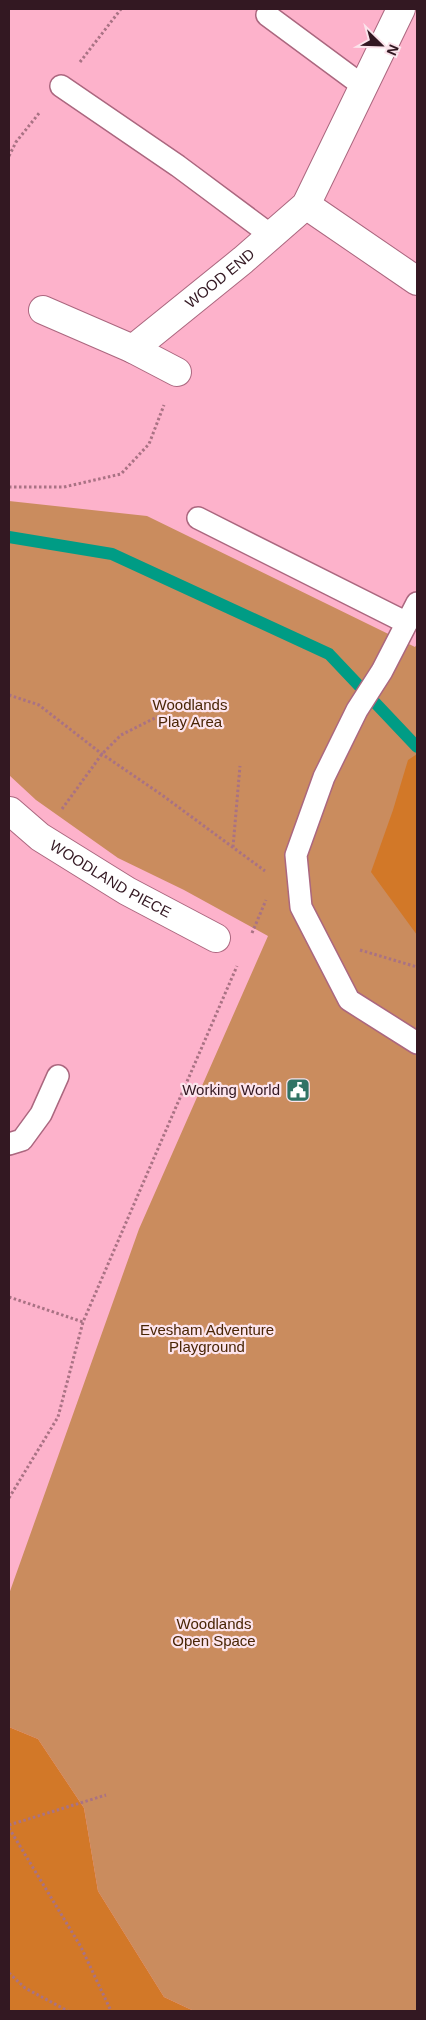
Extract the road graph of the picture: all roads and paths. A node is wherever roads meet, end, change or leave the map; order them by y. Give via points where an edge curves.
1 (401, 9) edge
2 (267, 15) dead end
3 (60, 86) dead end
4 (363, 86) junction
5 (306, 205) junction
6 (272, 236) junction
7 (417, 281) edge
8 (43, 310) dead end
9 (133, 349) junction
10 (177, 372) joint
11 (9, 487) edge
12 (198, 518) dead end
13 (417, 604) edge
14 (407, 624) junction
15 (9, 695) edge
16 (161, 715) dead end
17 (102, 754) junction
18 (240, 766) dead end
19 (9, 811) edge
20 (40, 838) junction
21 (233, 847) junction
22 (268, 896) dead end
23 (301, 907) junction
24 (216, 938) dead end
25 (248, 942) dead end
26 (350, 947) dead end
27 (240, 960) dead end
28 (417, 967) edge
29 (417, 1043) edge
30 (58, 1076) dead end
31 (9, 1144) edge
32 (9, 1297) edge
33 (83, 1322) junction
34 (9, 1498) edge
35 (106, 1795) dead end
36 (9, 1826) edge
37 (9, 1973) edge
38 (68, 2011) edge
39 (111, 2011) edge

1 - 4 street, WOOD END
2 - 4 lane
3 - 6 lane via 178,166
4 - 5 street, WOOD END
5 - 6 street, WOOD END
5 - 7 street
6 - 9 street, WOOD END
8 - 9 street
9 - 10 street
10 - 11 path via 149,444 121,474 64,487
12 - 14 lane
13 - 14 lane
14 - 23 lane via 357,710 324,777 296,856
15 - 17 path via 39,705
16 - 17 path via 121,735
17 - 20 path
17 - 21 path
18 - 21 path
19 - 20 street, WOODLAND PIECE
20 - 24 street, WOODLAND PIECE
21 - 23 path via 276,878
22 - 25 path
23 - 29 lane via 349,1000
26 - 28 path
27 - 33 path
30 - 31 lane via 41,1114 22,1140
32 - 33 path
33 - 34 path via 58,1417
35 - 36 path
36 - 39 path via 81,1947
37 - 38 path via 25,1988

